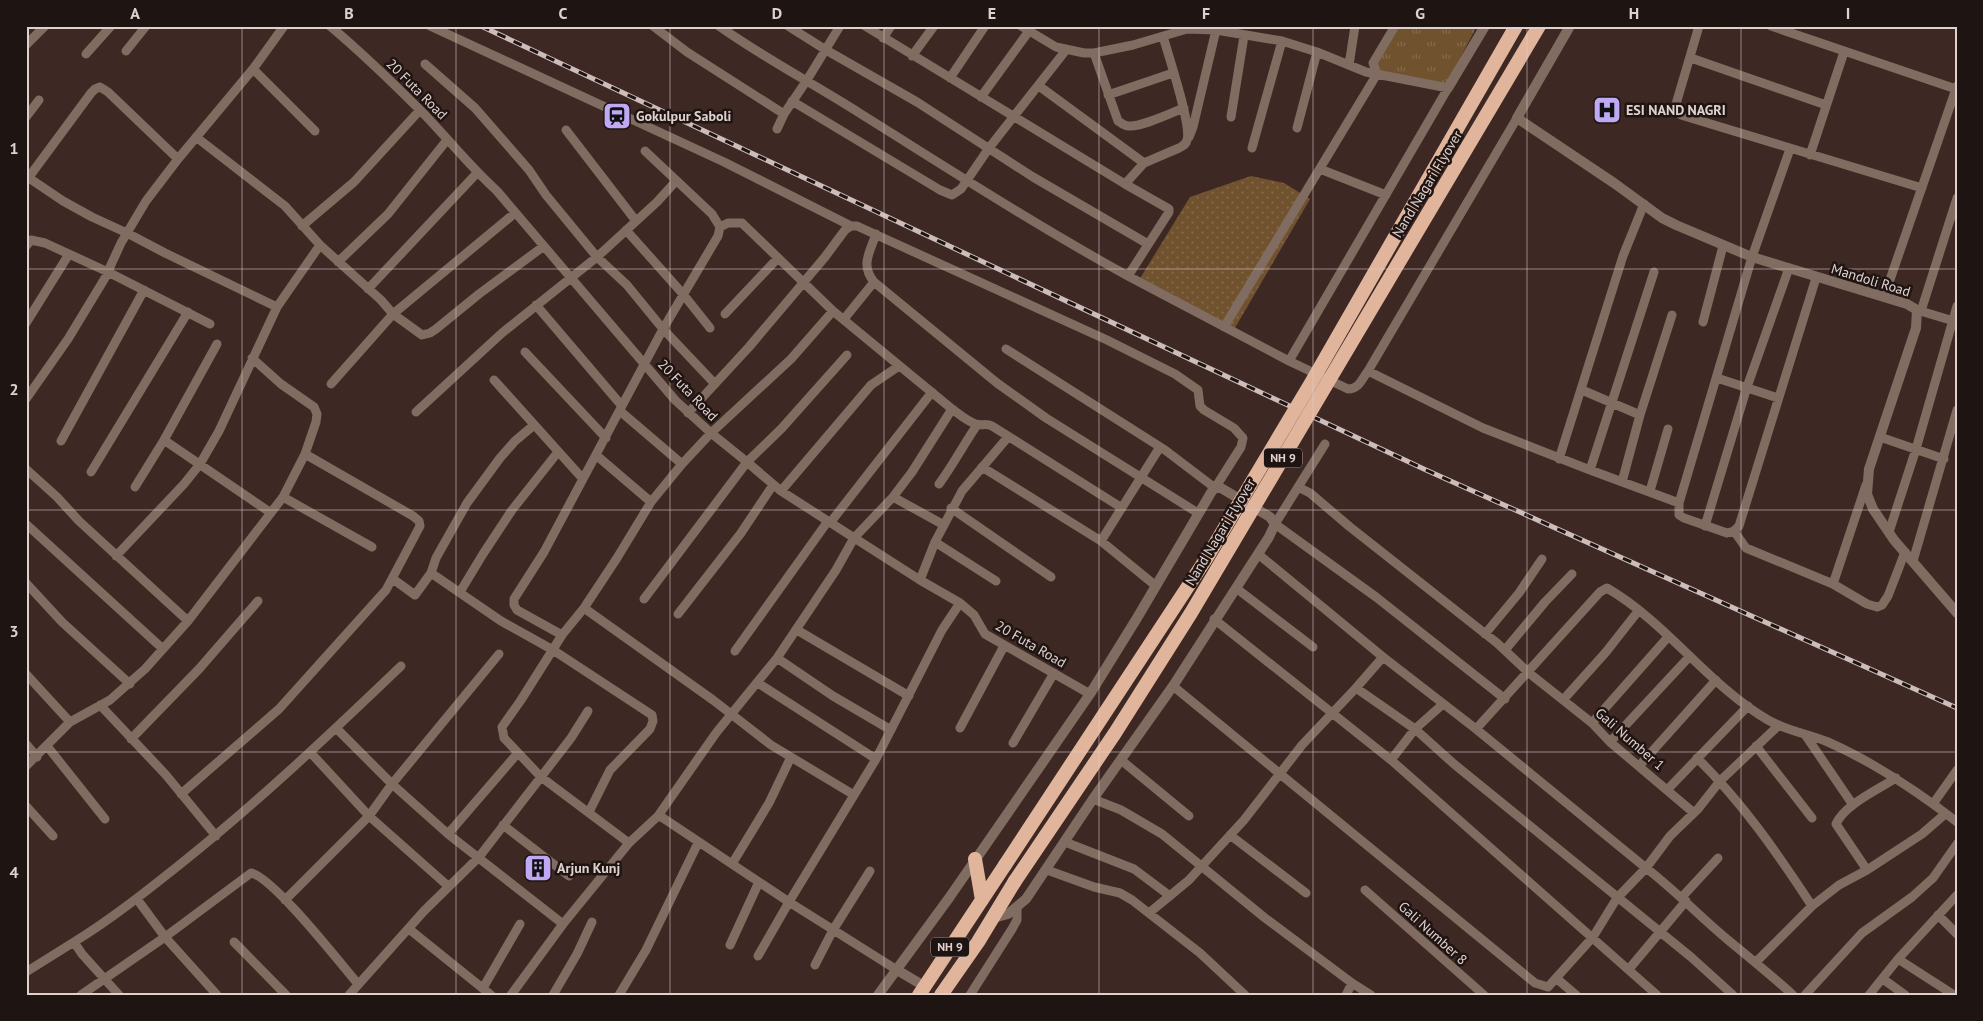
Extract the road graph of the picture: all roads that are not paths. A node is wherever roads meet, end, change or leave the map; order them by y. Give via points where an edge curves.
1 (45, 26) edge
2 (111, 26) edge
3 (146, 26) edge
4 (330, 26) edge
5 (430, 26) edge
6 (653, 26) edge
7 (718, 26) edge
8 (788, 26) edge
9 (840, 26) edge
10 (865, 26) edge
11 (891, 26) edge
12 (934, 26) edge
13 (985, 26) edge
14 (1356, 26) edge
15 (1395, 26) edge
16 (1485, 26) edge
17 (1516, 26) edge
18 (1539, 26) edge
19 (1570, 26) edge
20 (1699, 26) edge
21 (1772, 26) edge
22 (283, 27) edge
23 (1198, 27) edge
24 (1025, 28) edge
25 (1216, 30) junction
26 (1162, 36) junction
27 (1244, 36) junction
28 (882, 38) junction
29 (1282, 41) junction
30 (26, 45) edge
31 (826, 50) junction
32 (1066, 50) junction
33 (126, 51) dead end
34 (1317, 52) junction
35 (1844, 52) junction
36 (1094, 53) junction
37 (86, 54) dead end
38 (912, 56) junction
39 (1691, 58) junction
40 (425, 64) dead end
41 (1349, 65) junction
42 (253, 69) junction
43 (1173, 73) junction
44 (1377, 74) junction
45 (950, 78) junction
46 (807, 80) junction
47 (1039, 86) junction
48 (1448, 88) junction
49 (1956, 88) edge
50 (1108, 95) junction
51 (981, 97) junction
52 (39, 100) dead end
53 (792, 101) junction
54 (1826, 105) junction
55 (1184, 108) junction
56 (420, 110) junction
57 (784, 114) junction
58 (26, 117) edge
59 (1231, 117) dead end
60 (1014, 118) junction
61 (1517, 118) junction
62 (1297, 128) dead end
63 (777, 129) dead end
64 (566, 130) dead end
65 (316, 131) dead end
66 (196, 137) junction
67 (448, 140) junction
68 (1188, 140) junction
69 (989, 148) junction
70 (1252, 148) dead end
71 (1790, 149) junction
72 (645, 151) dead end
73 (1810, 155) junction
74 (178, 159) junction
75 (1144, 163) junction
76 (1320, 169) junction
77 (477, 173) junction
78 (27, 178) edge
79 (967, 179) junction
80 (676, 180) junction
81 (1125, 184) junction
82 (1922, 188) junction
83 (1386, 195) junction
84 (1957, 198) edge
85 (1644, 204) junction
86 (515, 213) junction
87 (636, 221) junction
88 (302, 226) junction
89 (851, 226) junction
90 (720, 227) junction
91 (626, 230) junction
92 (127, 233) junction
93 (876, 234) junction
94 (1148, 244) junction
95 (320, 245) junction
96 (26, 246) edge
97 (544, 246) junction
98 (1724, 246) junction
99 (69, 254) junction
100 (597, 257) junction
101 (1752, 257) junction
102 (778, 258) junction
103 (338, 262) junction
104 (1789, 268) junction
105 (108, 272) junction
106 (1654, 272) dead end
107 (1128, 276) junction
108 (570, 278) junction
109 (1816, 278) junction
110 (874, 282) junction
111 (803, 283) junction
112 (368, 289) junction
113 (144, 290) junction
114 (683, 294) junction
115 (1884, 297) junction
116 (536, 305) junction
117 (1957, 306) edge
118 (277, 307) junction
119 (1919, 310) junction
120 (833, 311) junction
121 (188, 312) junction
122 (393, 314) junction
123 (725, 314) dead end
124 (1672, 315) dead end
125 (844, 319) junction
126 (1703, 322) dead end
127 (1954, 322) edge
128 (26, 323) edge
129 (210, 324) dead end
130 (1224, 327) junction
131 (710, 328) dead end
132 (664, 329) junction
133 (217, 344) dead end
134 (1006, 349) dead end
135 (525, 352) dead end
136 (847, 355) dead end
137 (252, 358) junction
138 (1289, 361) junction
139 (644, 365) junction
140 (899, 366) junction
141 (1368, 371) junction
142 (1717, 378) junction
143 (494, 380) dead end
144 (331, 384) dead end
145 (715, 384) junction
146 (1747, 388) junction
147 (1582, 390) junction
148 (932, 392) junction
149 (1778, 398) junction
150 (26, 399) edge
151 (1612, 404) junction
152 (621, 408) junction
153 (952, 409) junction
154 (1957, 410) edge
155 (416, 412) dead end
156 (688, 413) junction
157 (1640, 415) junction
158 (534, 424) junction
159 (977, 425) junction
160 (1668, 430) dead end
161 (711, 434) junction
162 (1008, 437) junction
163 (1880, 437) junction
164 (606, 438) junction
165 (164, 440) junction
166 (61, 441) dead end
167 (1325, 444) dead end
168 (1160, 447) junction
169 (1916, 449) junction
170 (558, 452) junction
171 (305, 454) junction
172 (596, 456) junction
173 (1560, 459) junction
174 (1944, 459) junction
175 (747, 462) junction
176 (200, 464) junction
177 (682, 464) junction
178 (982, 467) junction
179 (26, 469) edge
180 (1590, 470) junction
181 (91, 472) dead end
182 (1140, 478) junction
183 (582, 479) junction
184 (1622, 482) junction
185 (1866, 483) junction
186 (940, 484) dead end
187 (773, 485) junction
188 (135, 487) dead end
189 (1298, 487) junction
190 (1215, 488) junction
191 (781, 491) junction
192 (1650, 491) junction
193 (283, 497) junction
194 (892, 497) junction
195 (651, 502) junction
196 (1679, 503) junction
197 (952, 508) junction
198 (1122, 508) junction
199 (271, 513) junction
200 (1198, 513) junction
201 (829, 522) junction
202 (26, 524) edge
203 (944, 524) junction
204 (1275, 524) junction
205 (1705, 526) junction
206 (1734, 531) junction
207 (1889, 532) junction
208 (854, 538) junction
209 (1100, 541) junction
210 (935, 542) junction
211 (372, 547) dead end
212 (1905, 552) junction
213 (1258, 554) junction
214 (116, 556) junction
215 (1542, 559) dead end
216 (1913, 561) junction
217 (431, 573) junction
218 (1572, 574) dead end
219 (1051, 577) dead end
220 (393, 579) junction
221 (920, 580) junction
222 (996, 581) dead end
223 (26, 583) edge
224 (1833, 584) junction
225 (1156, 586) junction
226 (1236, 588) junction
227 (460, 592) junction
228 (644, 599) dead end
229 (258, 601) dead end
230 (960, 603) junction
231 (584, 608) junction
232 (1639, 610) junction
233 (1956, 611) edge
234 (678, 614) dead end
235 (1214, 619) junction
236 (188, 621) junction
237 (797, 630) junction
238 (1485, 634) junction
239 (562, 635) junction
240 (1668, 637) junction
241 (1004, 646) junction
242 (1313, 647) dead end
243 (163, 649) junction
244 (553, 650) junction
245 (1505, 650) junction
246 (735, 651) dead end
247 (499, 654) dead end
248 (1690, 656) junction
249 (1383, 657) junction
250 (777, 658) junction
251 (401, 666) dead end
252 (1054, 673) junction
253 (1528, 673) junction
254 (26, 674) edge
255 (1716, 680) junction
256 (758, 682) junction
257 (130, 684) junction
258 (1173, 686) junction
259 (1356, 688) junction
260 (1090, 694) junction
261 (909, 696) junction
262 (1505, 699) junction
263 (1563, 700) junction
264 (1443, 704) junction
265 (100, 705) junction
266 (1748, 706) junction
267 (588, 712) dead end
268 (731, 714) junction
269 (1331, 714) junction
270 (70, 722) junction
271 (1592, 723) junction
272 (1778, 725) junction
273 (336, 728) junction
274 (960, 728) dead end
275 (1415, 729) junction
276 (1476, 729) junction
277 (891, 730) junction
278 (1806, 736) junction
279 (131, 739) junction
280 (1610, 742) junction
281 (1013, 743) dead end
282 (26, 744) edge
283 (47, 746) junction
284 (1756, 746) junction
285 (310, 752) junction
286 (517, 754) junction
287 (37, 757) junction
288 (791, 757) junction
289 (1697, 758) junction
290 (876, 759) junction
291 (1121, 760) junction
292 (1390, 760) junction
293 (1640, 765) junction
294 (26, 766) edge
295 (1957, 770) edge
296 (1280, 774) junction
297 (542, 777) junction
298 (1896, 778) junction
299 (1720, 780) junction
300 (392, 784) junction
301 (1667, 790) junction
302 (181, 794) junction
303 (854, 795) junction
304 (1093, 799) junction
305 (1933, 804) junction
306 (1853, 805) junction
307 (26, 806) edge
308 (589, 812) junction
309 (1694, 813) junction
310 (1946, 814) junction
311 (369, 816) junction
312 (658, 816) junction
313 (1189, 816) dead end
314 (1812, 818) dead end
315 (105, 820) dead end
316 (1957, 822) edge
317 (503, 825) junction
318 (448, 834) junction
319 (1230, 835) junction
320 (54, 836) dead end
321 (216, 836) junction
322 (1065, 842) junction
323 (629, 843) junction
324 (698, 843) junction
325 (1957, 844) edge
326 (479, 857) junction
327 (1718, 858) dead end
328 (975, 859) junction
329 (732, 864) junction
330 (1201, 866) junction
331 (1646, 868) junction
332 (1047, 870) junction
333 (1867, 870) junction
334 (870, 871) dead end
335 (569, 876) dead end
336 (759, 882) junction
337 (448, 886) junction
338 (1366, 890) dead end
339 (1306, 893) dead end
340 (1957, 895) edge
341 (1170, 896) junction
342 (1617, 898) junction
343 (137, 899) junction
344 (1684, 899) junction
345 (285, 900) junction
346 (982, 900) junction
347 (789, 902) junction
348 (1812, 906) junction
349 (1017, 908) junction
350 (1149, 913) junction
351 (1938, 915) junction
352 (992, 918) junction
353 (592, 922) dead end
354 (520, 924) dead end
355 (563, 924) junction
356 (408, 929) junction
357 (833, 930) junction
358 (1659, 932) junction
359 (1957, 934) edge
360 (165, 937) junction
361 (1593, 937) junction
362 (74, 942) junction
363 (234, 942) dead end
364 (730, 945) dead end
365 (758, 956) dead end
366 (1898, 959) junction
367 (1756, 962) junction
368 (815, 965) dead end
369 (1630, 969) junction
370 (897, 970) junction
371 (26, 972) edge
372 (104, 978) junction
373 (1556, 978) junction
374 (1883, 979) junction
375 (1352, 983) junction
376 (358, 984) junction
377 (1542, 986) junction
378 (483, 988) junction
379 (922, 990) edge
380 (81, 995) edge
381 (119, 995) edge
382 (217, 995) edge
383 (286, 995) edge
384 (349, 995) edge
385 (491, 995) edge
386 (511, 995) edge
387 (553, 995) edge
388 (619, 995) edge
389 (878, 995) edge
390 (942, 995) edge
391 (970, 995) edge
392 (1245, 995) edge
393 (1346, 995) edge
394 (1371, 995) edge
395 (1484, 995) edge
396 (1537, 995) edge
397 (1576, 995) edge
398 (1657, 995) edge
399 (1734, 995) edge
400 (1793, 995) edge
401 (1805, 995) edge
402 (1869, 995) edge
403 (1905, 995) edge
404 (1954, 995) edge

1 - 30 street
2 - 37 street
3 - 33 street
4 - 56 street, 20 Futa Road
5 - 89 street via 724,162
6 - 57 street via 687,52
7 - 46 street
8 - 31 street
9 - 31 street
10 - 28 street
11 - 28 street
12 - 38 street
13 - 45 street
14 - 41 street
15 - 44 street via 1373,63
16 - 48 street
17 - 346 highway, Nand Nagari Flyover / NH 9, bridge via 1206,559
18 - 352 highway, Nand Nagari Flyover / NH 9, bridge via 1191,613
19 - 61 street
20 - 39 street
21 - 35 street
22 - 42 street
23 - 25 street
23 - 26 street
24 - 32 street
24 - 51 street
25 - 27 street
25 - 68 street
26 - 36 street
26 - 43 street
27 - 29 street
27 - 59 street
28 - 38 street
29 - 34 street
29 - 70 street
31 - 46 street
31 - 69 street
32 - 36 street
32 - 47 street
34 - 41 street
34 - 62 street
35 - 49 street
35 - 54 street
36 - 50 street
38 - 45 street
39 - 54 street
39 - 71 street via 1676,111 1686,118
40 - 100 street via 474,108
41 - 44 street
42 - 65 street
42 - 66 street
43 - 50 street
43 - 55 street
44 - 48 street
44 - 76 street
45 - 51 street
46 - 53 street
46 - 79 street
47 - 60 street
47 - 75 street
48 - 83 street
49 - 82 street
50 - 55 street via 1118,121 1128,126
51 - 60 street
52 - 58 street
53 - 57 street
53 - 79 street via 947,194 956,193
54 - 73 street
55 - 68 street
56 - 67 street, 20 Futa Road
56 - 88 street via 354,182
57 - 63 street
60 - 69 street
60 - 81 street
61 - 85 street, Mandoli Road
61 - 141 street
64 - 87 street
66 - 74 street
66 - 88 street via 284,206
67 - 77 street, 20 Futa Road
67 - 103 street via 388,214
68 - 75 street via 1185,146
69 - 79 street
69 - 94 street
71 - 73 street
71 - 101 street
72 - 80 street
73 - 82 street
74 - 78 street via 100,87 95,88
74 - 92 street via 146,201
75 - 81 street
76 - 83 street
76 - 130 street
77 - 86 street, 20 Futa Road
77 - 112 street
78 - 92 street via 70,205
79 - 107 street
80 - 87 street
80 - 90 street via 712,214
81 - 94 street via 1169,209
82 - 115 street
83 - 138 street
84 - 119 street
85 - 98 street, Mandoli Road via 1662,218
85 - 147 street via 1623,256
86 - 97 street, 20 Futa Road
86 - 122 street
87 - 91 street
88 - 95 street
89 - 93 street
89 - 111 street
90 - 102 street via 728,223 742,223
90 - 114 street via 718,236
91 - 100 street
91 - 114 street
92 - 105 street
92 - 118 street
93 - 110 street via 866,263 866,271
93 - 190 street via 1107,340 1193,385 1198,390 1200,406 1234,428 1243,438 1241,447
94 - 107 street
95 - 103 street
95 - 118 street
96 - 99 street via 31,240
97 - 108 street, 20 Futa Road
97 - 122 street via 430,333 422,335 416,332
98 - 101 street, Mandoli Road
98 - 126 street
99 - 105 street
99 - 128 street
100 - 108 street
100 - 132 street via 627,285
101 - 104 street, Mandoli Road
101 - 142 street
102 - 111 street
102 - 123 street
103 - 112 street
104 - 109 street, Mandoli Road
104 - 146 street
105 - 113 street
105 - 150 street via 68,339
106 - 151 street
107 - 130 street
108 - 116 street
108 - 139 street, 20 Futa Road
109 - 115 street, Mandoli Road
109 - 149 street
110 - 125 street
110 - 182 street via 997,383
111 - 120 street
111 - 145 street
112 - 122 street
113 - 121 street
113 - 166 street
114 - 131 street
114 - 132 street
115 - 119 street, Mandoli Road
116 - 152 street
116 - 155 street
117 - 127 street
118 - 137 street
119 - 127 street
119 - 163 street, Mandoli Road
120 - 125 street
120 - 161 street via 792,359
121 - 129 street
121 - 181 street
122 - 144 street
124 - 157 street
125 - 140 street
127 - 169 street
130 - 138 street
132 - 139 street
132 - 145 street
133 - 165 street
134 - 168 street
135 - 164 street
136 - 175 street
137 - 171 street via 314,407 318,414
137 - 176 street via 219,431
138 - 141 street via 1348,389 1357,386
139 - 152 street
139 - 156 street, 20 Futa Road
140 - 148 street
140 - 191 street via 871,385
141 - 173 street via 1483,428
142 - 146 street
142 - 196 street
143 - 158 street
145 - 156 street
146 - 149 street
146 - 205 street
147 - 151 street
147 - 173 street
148 - 153 street
148 - 201 street
149 - 206 street via 1742,520
151 - 157 street
151 - 180 street
152 - 164 street
152 - 177 street
153 - 159 street
153 - 194 street
154 - 174 street
156 - 161 street, 20 Futa Road
157 - 184 street
158 - 170 street
158 - 217 street via 500,458 468,503 436,558
159 - 162 street via 988,424
159 - 186 street
160 - 192 street
161 - 175 street, 20 Futa Road
161 - 177 street
162 - 178 street
162 - 198 street
163 - 169 street
163 - 185 street, Mandoli Road
164 - 172 street
165 - 176 street
165 - 188 street
167 - 189 street
168 - 182 street
168 - 190 street
169 - 174 street
169 - 207 street
170 - 183 street
170 - 227 street via 512,510
171 - 193 street
171 - 220 street via 419,521 420,526
172 - 183 street
172 - 195 street
173 - 180 street
174 - 216 street
175 - 187 street, 20 Futa Road
175 - 228 street
176 - 199 street
176 - 214 street
177 - 195 street
178 - 197 street
178 - 209 street
179 - 214 street
180 - 184 street
182 - 198 street
182 - 200 street
183 - 239 street via 544,552 514,599 517,610
184 - 192 street
185 - 207 street via 1870,501
185 - 224 street
187 - 191 street, 20 Futa Road
187 - 234 street via 742,533
189 - 204 street
189 - 238 street, Gali Number 1 via 1310,493
190 - 200 street
190 - 204 street via 1221,488 1270,517
191 - 201 street, 20 Futa Road
192 - 196 street
193 - 199 street
193 - 211 street
194 - 203 street
194 - 208 street
195 - 231 street
196 - 205 street via 1679,515
197 - 203 street
197 - 219 street
198 - 209 street
199 - 236 street
200 - 225 street
201 - 208 street, 20 Futa Road
201 - 246 street
202 - 243 street
203 - 210 street
204 - 213 street
204 - 262 street via 1376,597
205 - 206 street via 1727,533
206 - 224 street via 1746,548
207 - 212 street
208 - 221 street, 20 Futa Road
208 - 237 street
209 - 225 street
210 - 221 street
210 - 222 street
212 - 216 street
212 - 224 street via 1882,605 1867,604
213 - 226 street
213 - 249 street
214 - 236 street
215 - 238 street
216 - 233 street
217 - 220 street via 414,595
217 - 227 street
218 - 245 street
220 - 302 street via 279,709
221 - 230 street, 20 Futa Road
223 - 257 street via 62,622
225 - 260 street
226 - 235 street
226 - 242 street
227 - 244 street via 501,621
229 - 279 street via 199,669
230 - 241 street, 20 Futa Road via 974,615 985,634
230 - 261 street via 942,630
231 - 239 street
231 - 268 street
232 - 240 street
232 - 253 street via 1607,588
232 - 263 street
235 - 258 street
235 - 269 street
236 - 243 street
237 - 250 street
237 - 261 street
238 - 245 street, Gali Number 1
239 - 244 street
240 - 248 street
240 - 271 street
241 - 252 street, 20 Futa Road
241 - 274 street
243 - 257 street
244 - 286 street via 502,727 504,738
244 - 308 street via 652,714 650,729 610,770
245 - 253 street, Gali Number 1
247 - 300 street
248 - 255 street
248 - 280 street
249 - 259 street
249 - 264 street
250 - 256 street
250 - 277 street
251 - 273 street
252 - 260 street, 20 Futa Road
252 - 281 street
253 - 262 street
253 - 263 street, Gali Number 1
254 - 270 street
255 - 266 street
255 - 293 street
256 - 268 street
256 - 290 street
257 - 265 street
258 - 291 street
258 - 296 street
259 - 269 street
259 - 275 street
260 - 328 street
261 - 277 street
262 - 276 street
263 - 271 street, Gali Number 1
264 - 275 street
264 - 276 street
265 - 270 street
265 - 279 street
266 - 272 street
266 - 289 street, Gali Number 1
267 - 297 street
268 - 288 street
268 - 312 street
269 - 292 street
269 - 296 street
270 - 283 street
271 - 280 street, Gali Number 1
272 - 278 street
272 - 284 street
273 - 285 street
273 - 300 street
275 - 292 street
275 - 342 street
276 - 331 street
277 - 290 street
278 - 298 street via 1826,741
278 - 306 street
279 - 302 street
280 - 293 street, Gali Number 1
282 - 287 street
283 - 287 street
283 - 315 street
284 - 299 street
284 - 314 street
285 - 311 street
285 - 321 street
286 - 297 street
286 - 318 street
287 - 294 street
288 - 303 street
288 - 329 street via 769,803
289 - 299 street
289 - 301 street, Gali Number 1
290 - 303 street
291 - 304 street
291 - 313 street
292 - 361 street
293 - 301 street, Gali Number 1
295 - 305 street
296 - 319 street
296 - 377 street
297 - 308 street
297 - 317 street
298 - 305 street
298 - 306 street
299 - 309 street
299 - 348 street via 1743,807
300 - 311 street
300 - 318 street
301 - 309 street
302 - 321 street
303 - 347 street
304 - 322 street
304 - 330 street via 1121,810 1162,834
305 - 310 street
306 - 333 street via 1836,824
307 - 320 street
308 - 323 street
309 - 331 street via 1670,836
310 - 316 street
310 - 333 street
311 - 337 street
311 - 345 street
312 - 323 street
312 - 324 street
317 - 326 street
317 - 335 street
318 - 326 street
319 - 330 street
319 - 339 street
321 - 343 street
322 - 332 street
322 - 341 street via 1134,869
323 - 355 street
324 - 329 street
324 - 388 street via 646,950
325 - 401 street via 1933,878 1862,933
326 - 337 street
326 - 355 street
327 - 344 street
328 - 346 highway
328 - 370 street
329 - 336 street
330 - 341 street
330 - 375 street
331 - 342 street
331 - 344 street
332 - 349 street
332 - 350 street via 1120,893
333 - 348 street via 1839,885
334 - 357 street
336 - 347 street
336 - 364 street
337 - 356 street
338 - 395 street, Gali Number 8
340 - 351 street
341 - 350 street
342 - 358 street
342 - 361 street
343 - 360 street
343 - 362 street
344 - 358 street
344 - 367 street via 1727,940
345 - 360 street via 259,876 251,873
345 - 376 street
346 - 379 highway, NH 9
347 - 357 street
347 - 365 street
348 - 367 street
349 - 352 street
349 - 391 street via 1017,920
350 - 392 street via 1200,953
351 - 359 street
351 - 366 street
352 - 390 highway, NH 9
353 - 387 street
354 - 378 street
355 - 386 street
356 - 376 street
356 - 378 street
357 - 368 street
357 - 370 street
358 - 369 street
358 - 399 street
360 - 372 street
360 - 382 street
361 - 369 street
361 - 373 street
362 - 371 street
362 - 372 street
363 - 383 street
366 - 374 street
366 - 404 street
367 - 400 street
369 - 398 street
370 - 379 street
370 - 389 street
372 - 380 street
372 - 381 street
373 - 377 street via 1548,987
373 - 397 street
374 - 402 street
374 - 403 street
375 - 393 street
375 - 394 street
376 - 384 street
377 - 396 street
378 - 385 street

